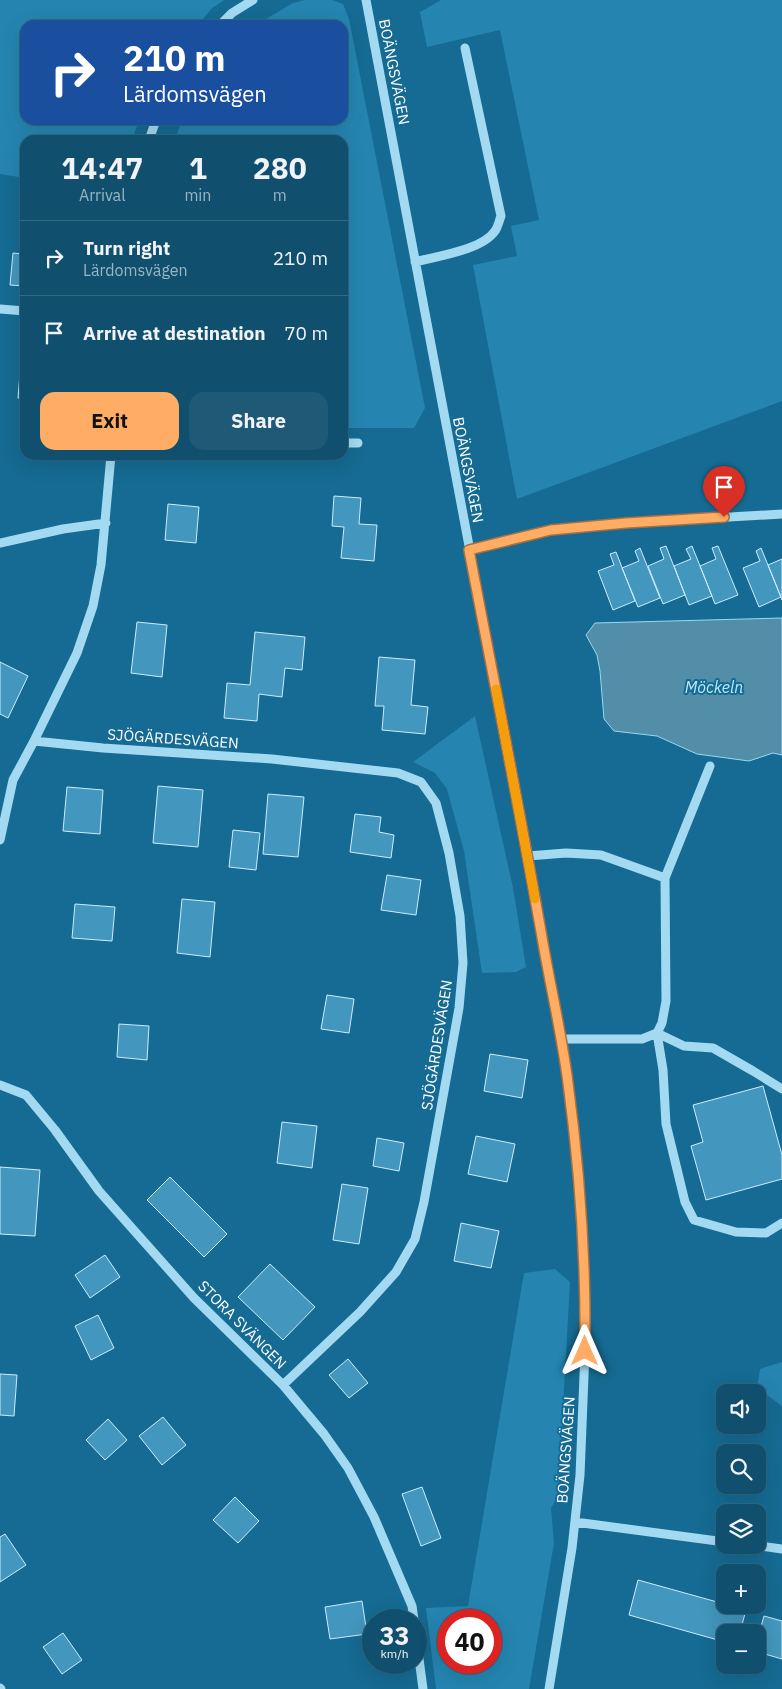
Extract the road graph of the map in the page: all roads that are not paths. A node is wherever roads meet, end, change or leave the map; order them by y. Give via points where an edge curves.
1 (253, 0) edge
2 (366, 0) edge
3 (225, 20) edge
4 (465, 48) dead end
5 (415, 262) junction
6 (0, 308) edge
7 (20, 310) edge
8 (348, 443) edge
9 (358, 443) dead end
10 (111, 460) edge
11 (782, 514) edge
12 (106, 523) junction
13 (0, 544) edge
14 (469, 550) junction
15 (34, 741) junction
16 (710, 766) dead end
17 (0, 840) edge
18 (528, 856) junction
19 (665, 878) junction
20 (657, 1033) junction
21 (560, 1039) junction
22 (0, 1085) edge
23 (782, 1089) edge
24 (782, 1223) edge
25 (283, 1385) junction
26 (575, 1522) junction
27 (716, 1541) edge
28 (766, 1547) edge
29 (782, 1549) edge
30 (412, 1609) edge
31 (421, 1674) edge
32 (423, 1689) edge
33 (548, 1689) edge

1 - 3 street
2 - 5 street, BOÄNGSVÄGEN
4 - 5 street via 500,216 496,230 485,242
5 - 14 street, BOÄNGSVÄGEN
6 - 7 street
8 - 9 street
10 - 12 street
11 - 14 street via 551,530
12 - 13 street
12 - 15 street via 93,606 77,653
14 - 18 street, BOÄNGSVÄGEN
15 - 17 street via 13,780
15 - 25 street, SJÖGÄRDESVÄGEN via 398,772 421,782 436,803 460,916 462,964 459,1008 415,1239 396,1272 360,1312
16 - 19 street
18 - 19 street via 566,853 601,856
18 - 21 street, BOÄNGSVÄGEN
19 - 20 street via 666,1001
20 - 21 street via 642,1039
20 - 23 street via 684,1046 713,1048
20 - 24 street via 666,1124 685,1202 694,1220 736,1232 766,1232
21 - 26 street, BOÄNGSVÄGEN via 576,1146 585,1290 582,1435
22 - 25 street, STORA SVÄNGEN via 26,1095 99,1191 194,1298
25 - 30 street, STORA SVÄNGEN via 348,1468 374,1518
26 - 27 street
26 - 33 street, BOÄNGSVÄGEN
28 - 29 street
31 - 32 street

